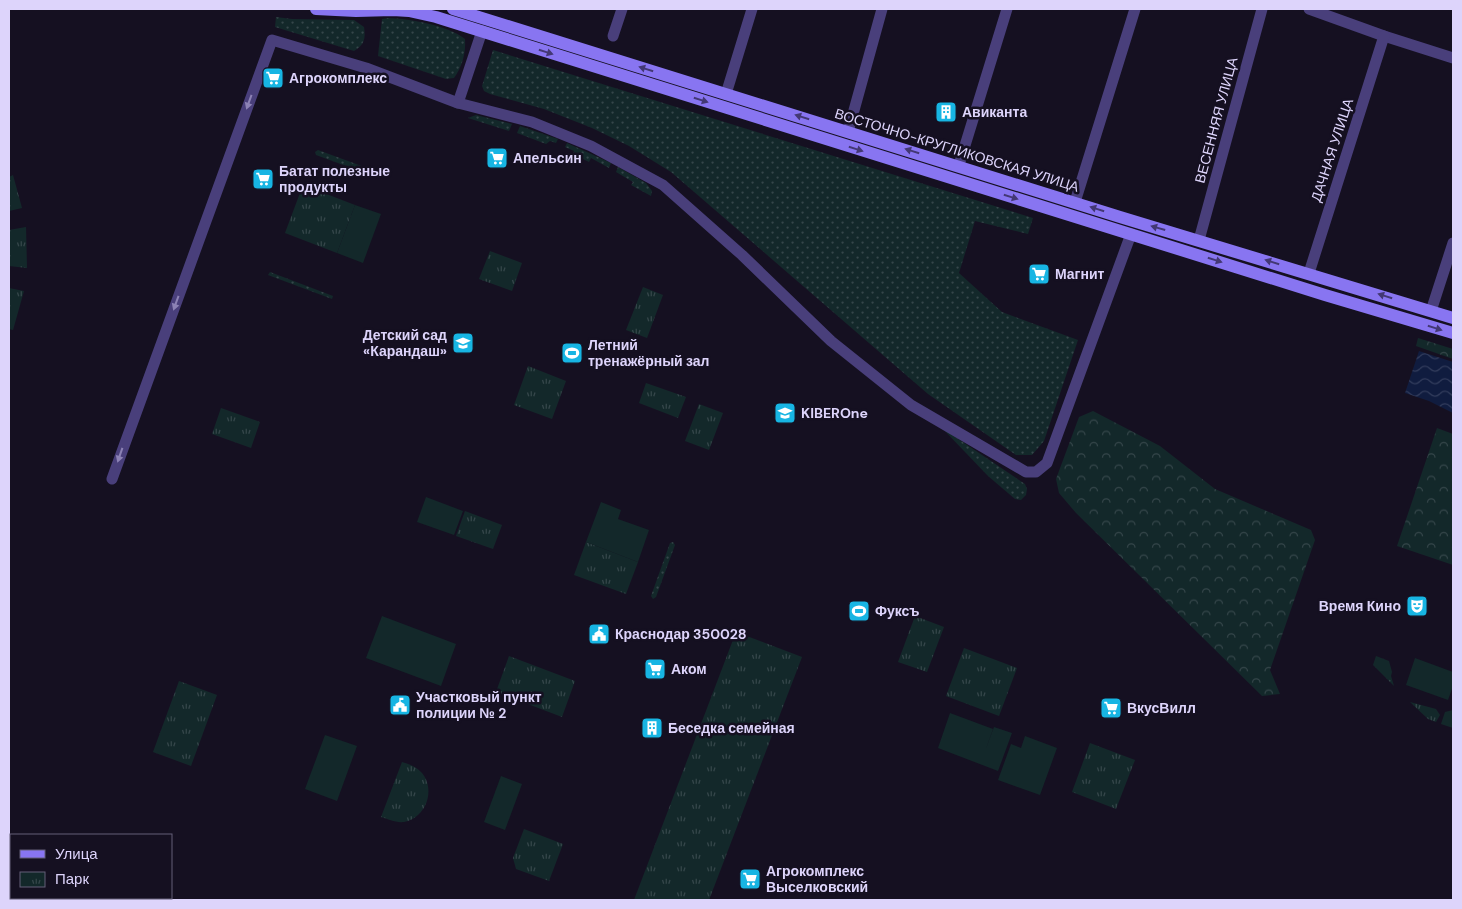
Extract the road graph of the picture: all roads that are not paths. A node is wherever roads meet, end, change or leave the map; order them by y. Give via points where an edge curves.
1 (316, 9) edge
2 (453, 9) edge
3 (622, 9) edge
4 (752, 9) edge
5 (882, 9) edge
6 (1007, 9) edge
7 (1135, 9) edge
8 (1262, 9) edge
9 (1309, 9) edge
10 (488, 14) edge
11 (482, 31) junction
12 (613, 36) dead end
13 (1384, 36) junction
14 (1453, 58) edge
15 (726, 94) junction
16 (458, 103) junction
17 (848, 132) junction
18 (959, 166) junction
19 (1075, 202) junction
20 (1130, 234) junction
21 (1199, 240) junction
22 (1453, 243) edge
23 (1309, 273) junction
24 (1432, 311) junction
25 (1453, 318) edge
26 (1453, 333) edge
27 (112, 479) dead end

1 - 11 main road, ВОСТОЧНО-КРУГЛИКОВСКАЯ УЛИЦА via 409,11
2 - 10 main road, ВОСТОЧНО-КРУГЛИКОВСКАЯ УЛИЦА
3 - 12 street
4 - 15 street
5 - 17 street
6 - 18 street
7 - 19 street
8 - 21 street, ВЕСЕННЯЯ УЛИЦА
9 - 13 street
15 -> 10 main road, ВОСТОЧНО-КРУГЛИКОВСКАЯ УЛИЦА
11 - 16 street
11 -> 20 main road, ВОСТОЧНО-КРУГЛИКОВСКАЯ УЛИЦА
13 - 14 street
13 - 23 street, ДАЧНАЯ УЛИЦА
17 -> 15 main road, ВОСТОЧНО-КРУГЛИКОВСКАЯ УЛИЦА
16 - 20 street via 532,122 590,146 663,185 831,341 911,405 1026,472 1036,472 1047,463
16 -> 27 street via 366,68 272,40
18 -> 17 main road, ВОСТОЧНО-КРУГЛИКОВСКАЯ УЛИЦА
18 - 19 main road, ВОСТОЧНО-КРУГЛИКОВСКАЯ УЛИЦА
21 -> 19 main road, ВОСТОЧНО-КРУГЛИКОВСКАЯ УЛИЦА
20 -> 26 main road, ВОСТОЧНО-КРУГЛИКОВСКАЯ УЛИЦА
23 -> 21 main road, ВОСТОЧНО-КРУГЛИКОВСКАЯ УЛИЦА
22 - 24 street
24 -> 23 main road, ВОСТОЧНО-КРУГЛИКОВСКАЯ УЛИЦА
24 - 25 main road, ВОСТОЧНО-КРУГЛИКОВСКАЯ УЛИЦА

